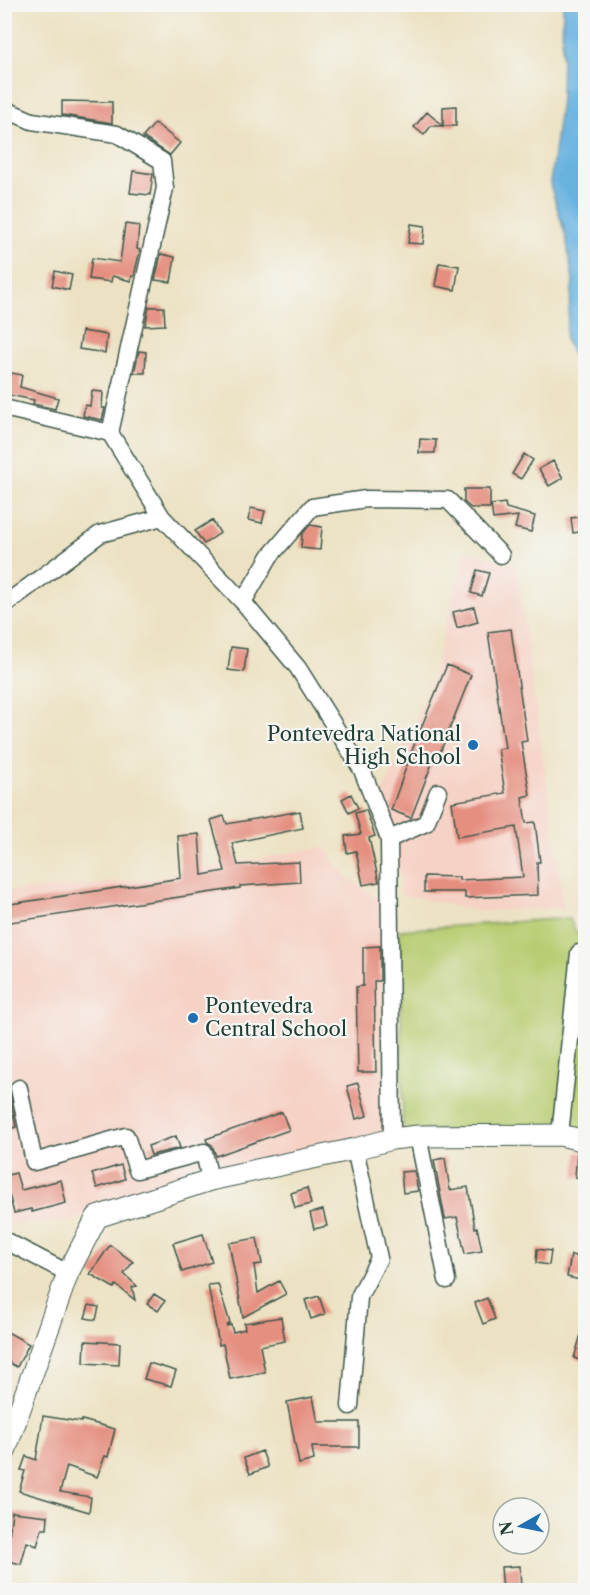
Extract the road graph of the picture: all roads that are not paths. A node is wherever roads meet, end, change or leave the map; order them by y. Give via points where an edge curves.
1 (4, 110) edge
2 (4, 408) edge
3 (110, 433) junction
4 (162, 517) junction
5 (501, 555) dead end
6 (243, 602) junction
7 (4, 605) edge
8 (438, 792) dead end
9 (389, 839) junction
10 (579, 953) dead end
11 (19, 1088) dead end
12 (560, 1135) junction
13 (418, 1136) junction
14 (392, 1139) junction
15 (585, 1141) edge
16 (355, 1149) junction
17 (210, 1180) junction
18 (4, 1240) edge
19 (68, 1273) junction
20 (447, 1280) dead end
21 (350, 1406) dead end
22 (4, 1454) edge

1 - 3 street via 32,121 117,134 162,161 165,188
2 - 3 street
3 - 4 street
4 - 6 street
4 - 7 street via 100,534
5 - 6 street via 448,500 366,499 312,507 270,556
6 - 9 street via 298,668 362,770
8 - 9 street via 426,823
9 - 14 street
10 - 12 street
11 - 17 street via 34,1162 126,1136 137,1170 204,1152
12 - 13 main road
12 - 15 main road
13 - 14 main road
13 - 20 street
14 - 16 main road
16 - 17 main road
16 - 21 street via 379,1258 358,1297
17 - 19 main road via 97,1217
18 - 19 street
19 - 22 main road

